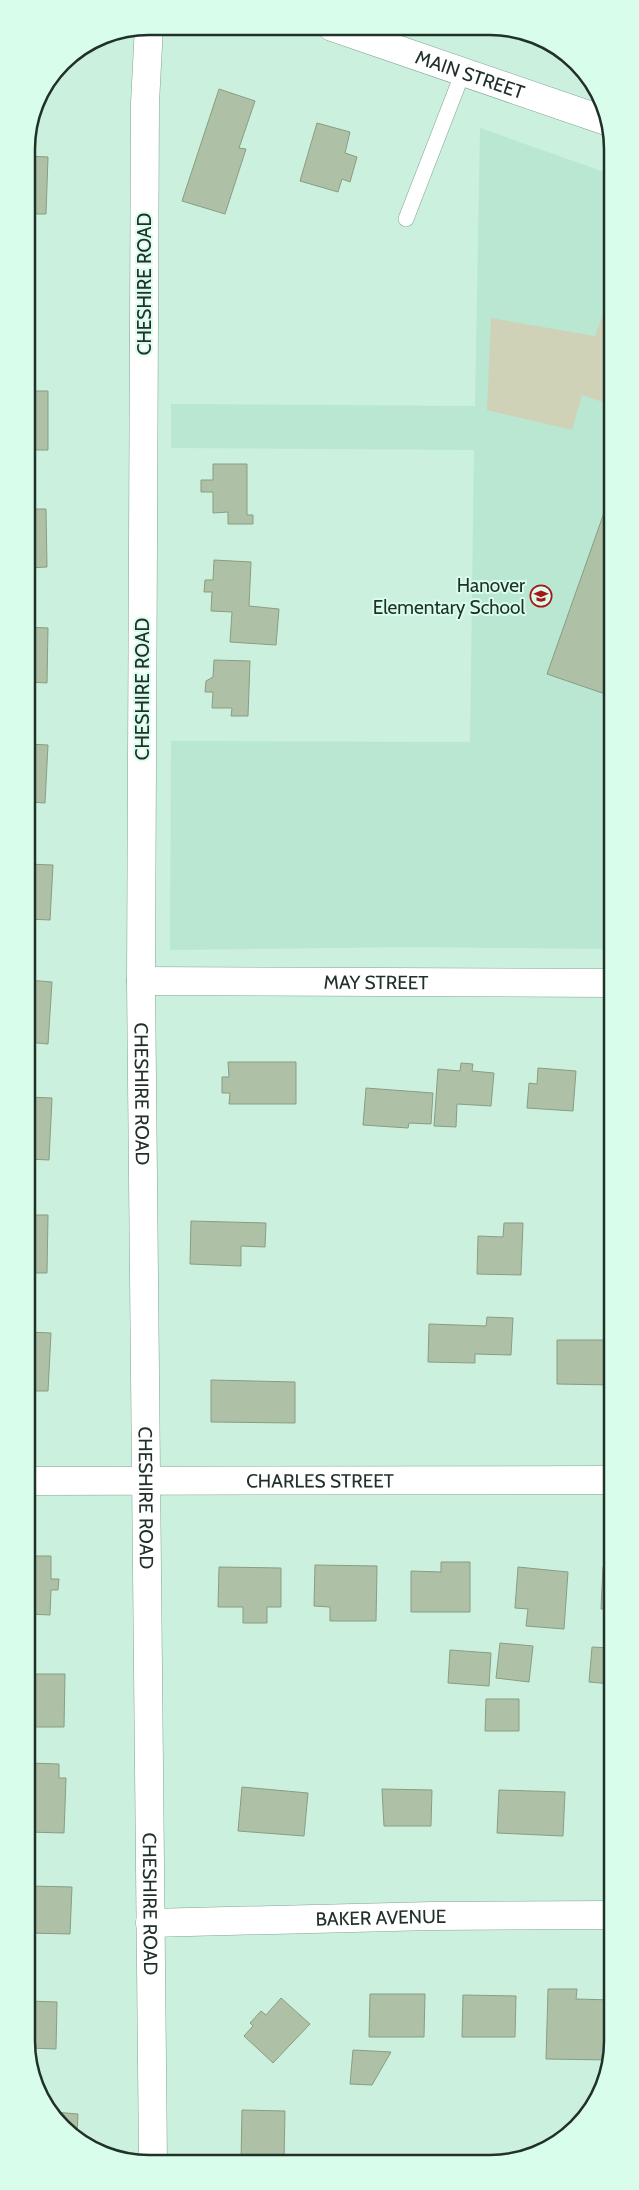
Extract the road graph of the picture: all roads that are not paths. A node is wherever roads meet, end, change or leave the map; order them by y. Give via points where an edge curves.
1 (149, 35) edge
2 (353, 35) edge
3 (463, 72) junction
4 (600, 119) edge
5 (406, 219) dead end
6 (141, 981) junction
7 (604, 984) edge
8 (604, 1480) edge
9 (35, 1481) edge
10 (145, 1481) junction
11 (604, 1915) edge
12 (150, 1923) junction
13 (153, 2155) edge

1 - 6 street, CHESHIRE ROAD via 145,113
2 - 3 street, MAIN STREET
3 - 4 street, MAIN STREET
3 - 5 lane
6 - 7 street, MAY STREET
6 - 10 street, CHESHIRE ROAD
8 - 10 street, CHARLES STREET
9 - 10 street, CHARLES STREET
10 - 12 street, CHESHIRE ROAD
11 - 12 street, BAKER AVENUE
12 - 13 street, CHESHIRE ROAD

